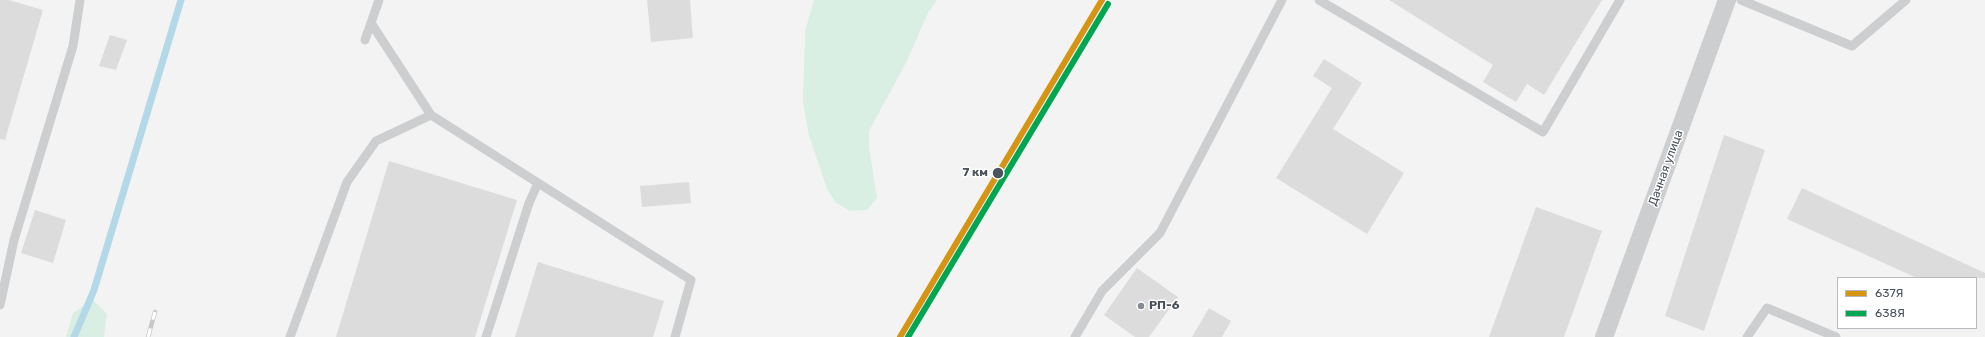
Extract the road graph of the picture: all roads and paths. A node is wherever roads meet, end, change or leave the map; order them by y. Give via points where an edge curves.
1 (80, 0) edge
2 (379, 0) edge
3 (1282, 0) edge
4 (1319, 0) edge
5 (1620, 0) edge
6 (1727, 0) edge
7 (1741, 0) edge
8 (1906, 0) edge
9 (371, 23) junction
10 (365, 40) dead end
11 (431, 115) junction
12 (538, 183) junction
13 (0, 304) edge
14 (290, 337) edge
15 (486, 337) edge
16 (675, 337) edge
17 (1075, 337) edge
18 (1604, 337) edge
19 (1747, 337) edge
20 (1836, 337) edge

1 - 13 lane via 73,46 14,240
2 - 9 lane
3 - 17 lane via 1160,233 1102,291
4 - 5 lane via 1543,132
6 - 18 street, Дачная улица
7 - 8 lane via 1852,46
9 - 10 lane
9 - 11 lane
11 - 12 lane
11 - 14 lane via 376,141 347,182
12 - 15 lane via 529,203
12 - 16 lane via 691,280
19 - 20 lane via 1767,308

